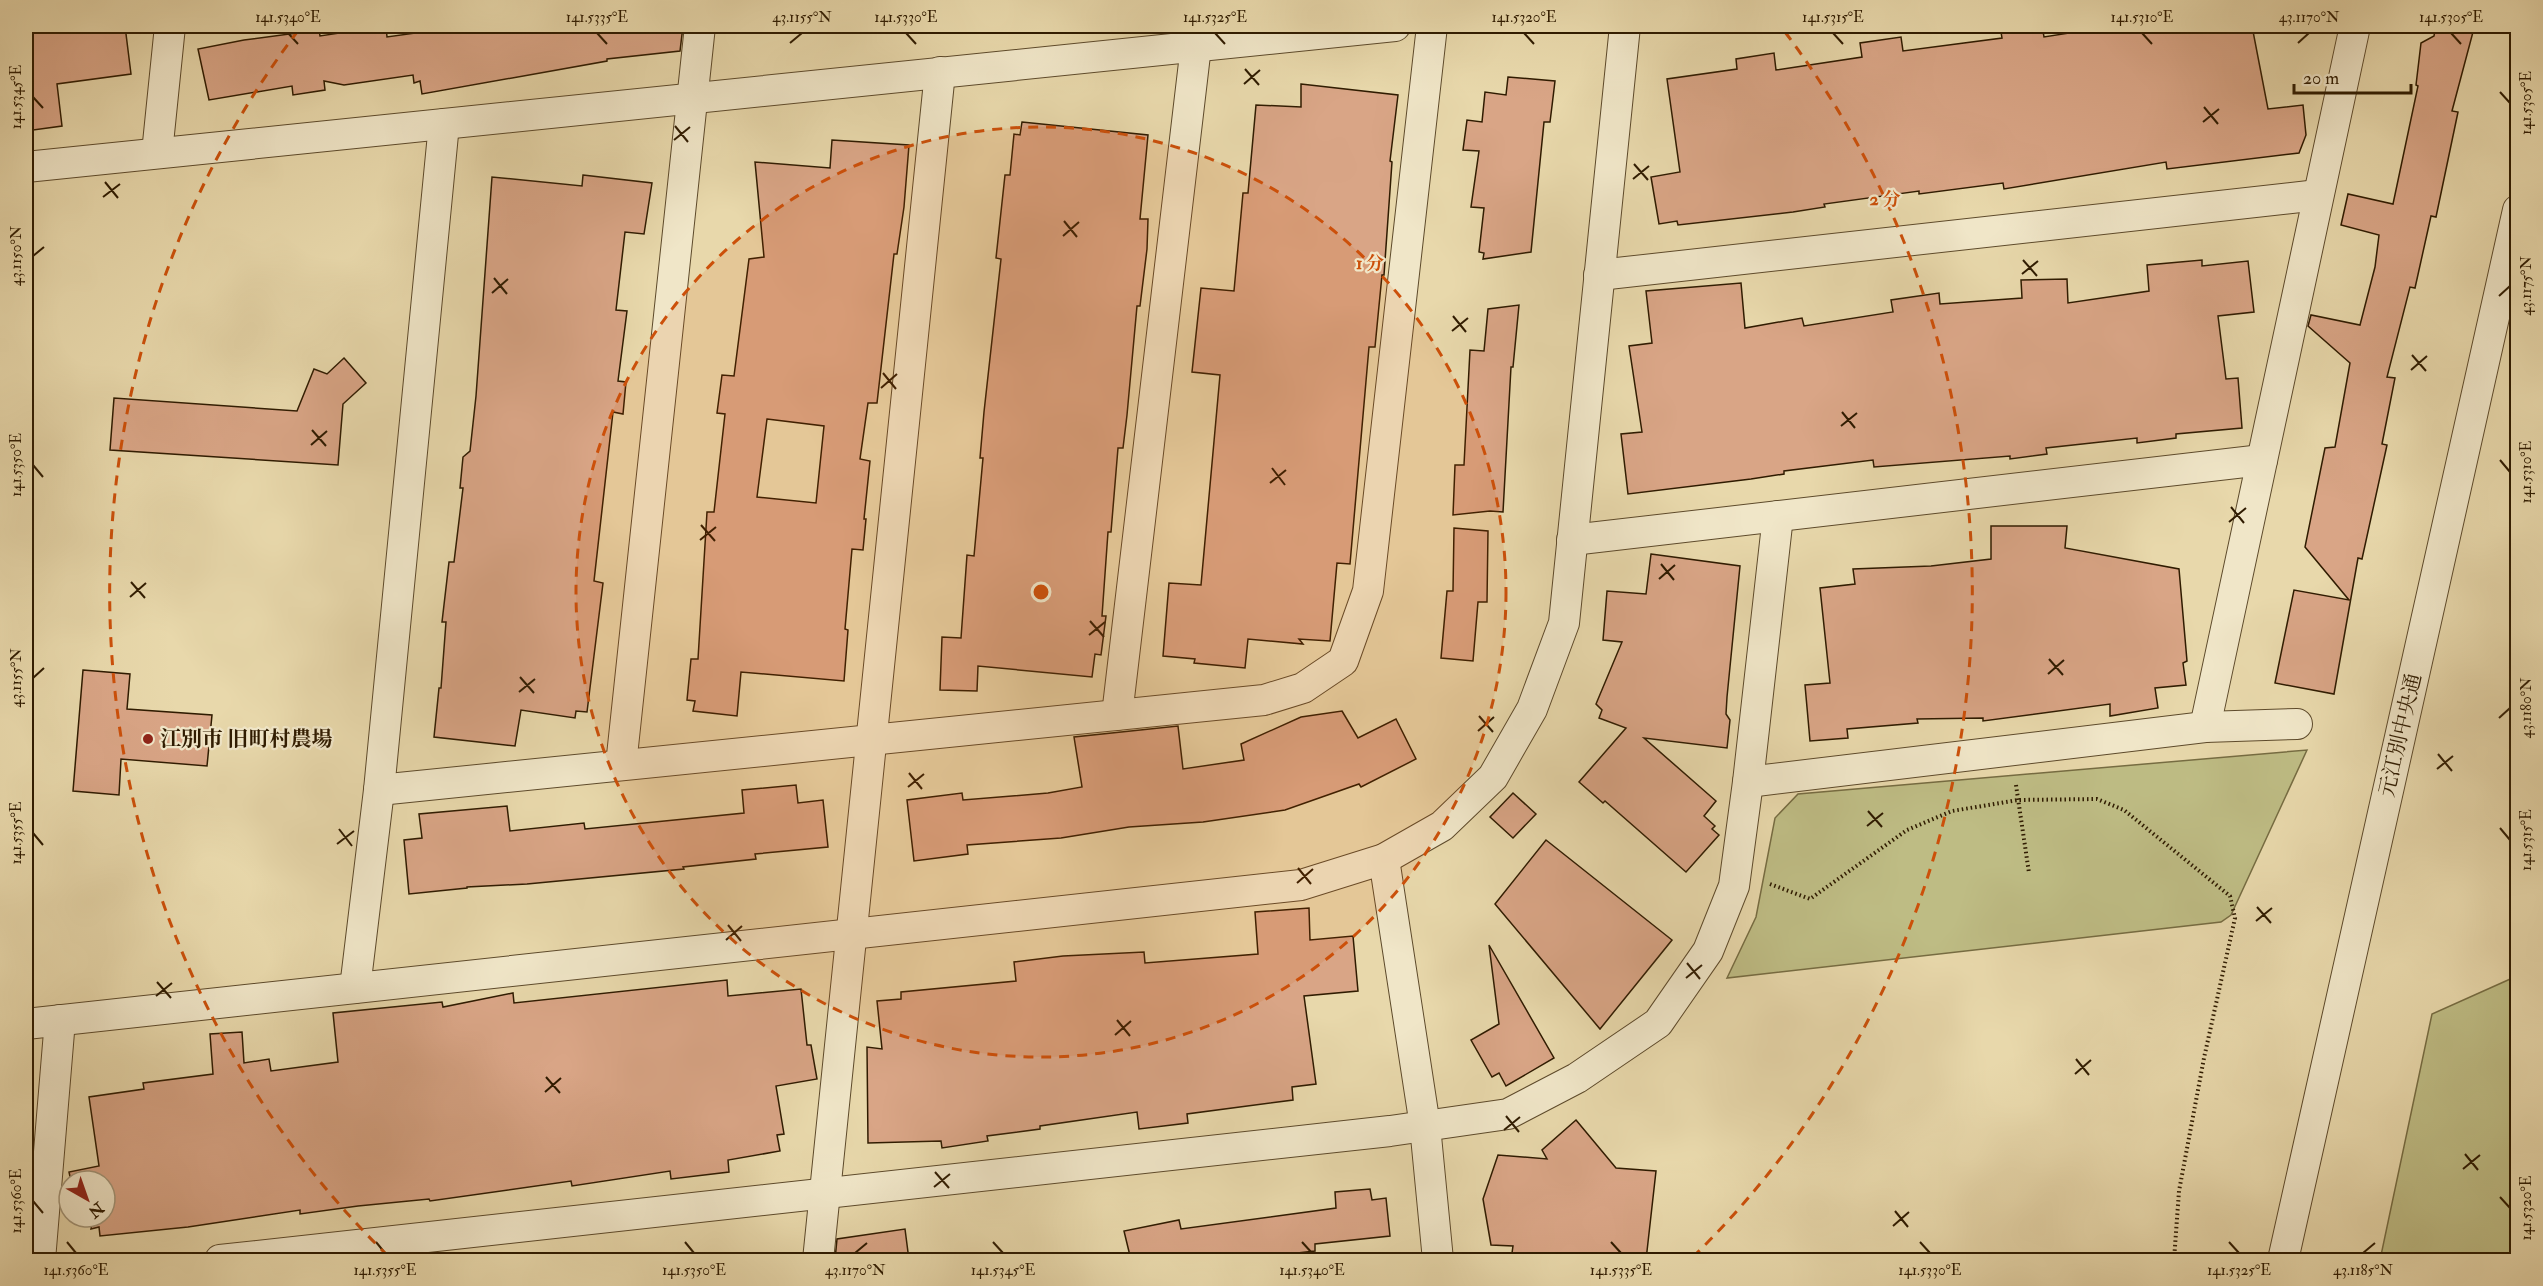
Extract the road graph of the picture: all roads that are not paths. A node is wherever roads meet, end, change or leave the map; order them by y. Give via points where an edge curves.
1 (170, 26) edge
2 (700, 26) edge
3 (1395, 26) edge
4 (1432, 26) edge
5 (1625, 26) edge
6 (2355, 26) edge
7 (1196, 46) junction
8 (940, 72) junction
9 (692, 98) junction
10 (444, 124) junction
11 (157, 153) junction
12 (26, 167) edge
13 (2318, 195) junction
14 (2517, 210) edge
15 (1599, 275) junction
16 (2262, 460) junction
17 (1778, 516) junction
18 (1572, 540) junction
19 (1117, 715) junction
20 (2297, 724) dead end
21 (2205, 727) junction
22 (870, 740) junction
23 (621, 765) junction
24 (1749, 782) junction
25 (380, 790) junction
26 (1384, 859) junction
27 (851, 934) junction
28 (356, 988) junction
29 (60, 1020) junction
30 (26, 1024) edge
31 (1425, 1126) junction
32 (826, 1194) junction
33 (265, 1258) edge
34 (40, 1260) edge
35 (220, 1260) edge
36 (818, 1260) edge
37 (1438, 1260) edge
38 (2283, 1260) edge

1 - 11 street
2 - 9 street
3 - 7 street
4 - 19 street via 1368,591 1343,661 1303,688 1264,700
5 - 15 street
6 - 13 street
7 - 8 street
7 - 19 street
8 - 9 street
8 - 22 street
9 - 10 street
9 - 23 street
10 - 11 street
10 - 25 street
11 - 12 street
13 - 15 street
13 - 16 street
14 - 38 street, 元江別中央通
15 - 18 street
16 - 17 street
16 - 21 street
17 - 18 street
17 - 24 street
18 - 26 street via 1564,623 1532,709 1499,767 1442,826
19 - 22 street
20 - 21 street
21 - 24 street
22 - 23 street
22 - 27 street
23 - 25 street
24 - 31 street via 1734,886 1708,951 1658,1023 1577,1078 1508,1114
25 - 28 street
26 - 27 street via 1301,885
26 - 31 street
27 - 28 street
27 - 32 street
28 - 29 street
29 - 30 street
29 - 34 street
31 - 32 street
31 - 37 street
32 - 33 street
32 - 36 street
33 - 35 street

